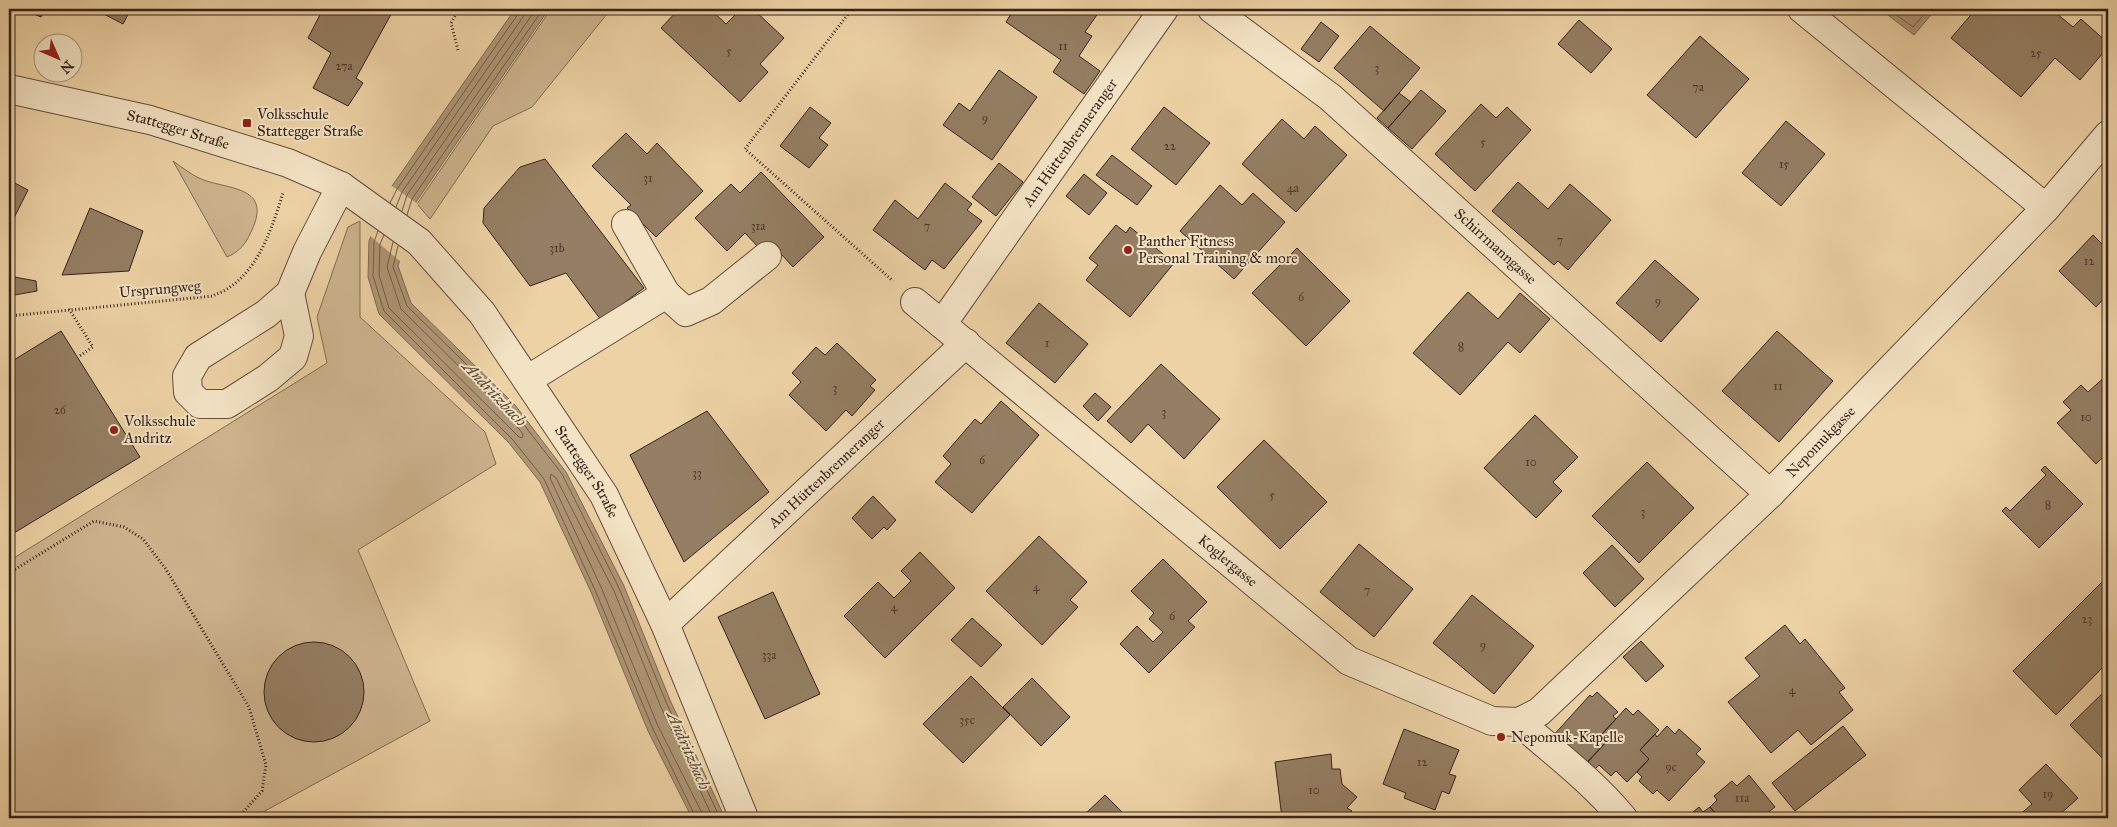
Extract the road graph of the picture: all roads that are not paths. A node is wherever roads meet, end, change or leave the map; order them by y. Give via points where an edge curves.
1 (1164, 9) edge
2 (1212, 9) edge
3 (1802, 9) edge
4 (9, 89) edge
5 (2108, 135) edge
6 (341, 186) junction
7 (2046, 208) junction
8 (626, 224) dead end
9 (767, 256) dead end
10 (290, 293) dead end
11 (666, 294) junction
12 (915, 302) road end
13 (942, 324) junction
14 (966, 343) junction
15 (527, 380) junction
16 (1770, 494) junction
17 (665, 624) junction
18 (1519, 722) junction
19 (744, 818) edge
20 (1623, 818) edge

1 - 13 street, Am Hüttenbrenneranger
2 - 16 street, Schirrmanngasse via 1330,98
3 - 7 street
4 - 6 street, Stattegger Straße via 150,120 288,163
5 - 7 street, Nepomukgasse
6 - 10 street
6 - 15 street, Stattegger Straße via 419,242 482,313
7 - 16 street, Nepomukgasse
8 - 11 street
9 - 11 street via 711,301 686,312
11 - 15 street
12 - 13 street
13 - 14 street
14 - 17 street, Am Hüttenbrenneranger
14 - 18 street, Koglergasse via 1349,662 1492,721
15 - 17 street, Stattegger Straße via 604,495
16 - 18 street, Nepomukgasse via 1539,712
17 - 19 street, Stattegger Straße
18 - 20 street via 1580,774

